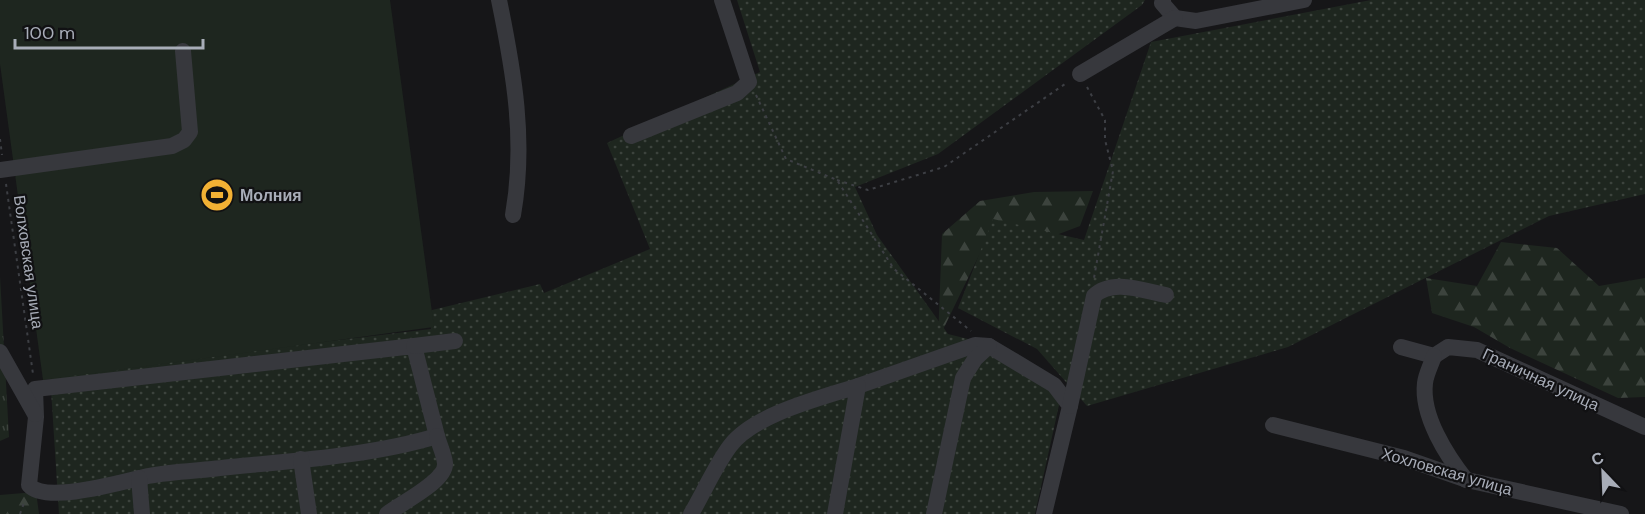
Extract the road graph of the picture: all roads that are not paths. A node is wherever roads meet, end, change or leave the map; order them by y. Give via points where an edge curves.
1 (499, 0) edge
2 (722, 0) edge
3 (1163, 0) edge
4 (1304, 0) edge
5 (1174, 18) junction
6 (183, 51) dead end
7 (1080, 74) road end
8 (631, 136) dead end
9 (1, 167) edge
10 (513, 214) dead end
11 (1166, 294) dead end
12 (455, 341) dead end
13 (414, 346) junction
14 (990, 346) junction
15 (1401, 347) dead end
16 (0, 352) edge
17 (1434, 356) junction
18 (858, 386) junction
19 (1070, 406) junction
20 (36, 417) junction
21 (1273, 425) dead end
22 (1645, 427) edge
23 (437, 436) junction
24 (301, 459) junction
25 (139, 478) junction
26 (1467, 480) junction
27 (142, 514) edge
28 (309, 514) edge
29 (387, 514) edge
30 (691, 514) edge
31 (836, 514) edge
32 (934, 514) edge
33 (1044, 514) edge
34 (1621, 514) edge

1 - 10 street via 517,92 520,132
2 - 8 street via 749,82 737,93
3 - 5 street
4 - 5 street via 1196,21
5 - 7 street
6 - 9 street via 190,132 184,140 172,146
11 - 19 street via 1118,286 1098,292 1092,302
12 - 13 street
13 - 20 street via 35,389
13 - 23 street
14 - 18 street via 975,345
14 - 19 street via 1054,385
14 - 32 street via 975,359 963,378
15 - 17 street
16 - 20 street
17 - 22 street, Граничная улица via 1448,347 1477,350
17 - 26 street via 1425,382 1425,400 1450,459
18 - 30 street via 780,413 731,444
18 - 31 street
19 - 33 street
20 - 25 street via 29,481 32,489 54,494
21 - 26 street, Хохловская улица via 1404,458
23 - 24 street
23 - 29 street via 444,472 438,481
24 - 25 street
24 - 28 street
25 - 27 street
26 - 34 street, Хохловская улица

